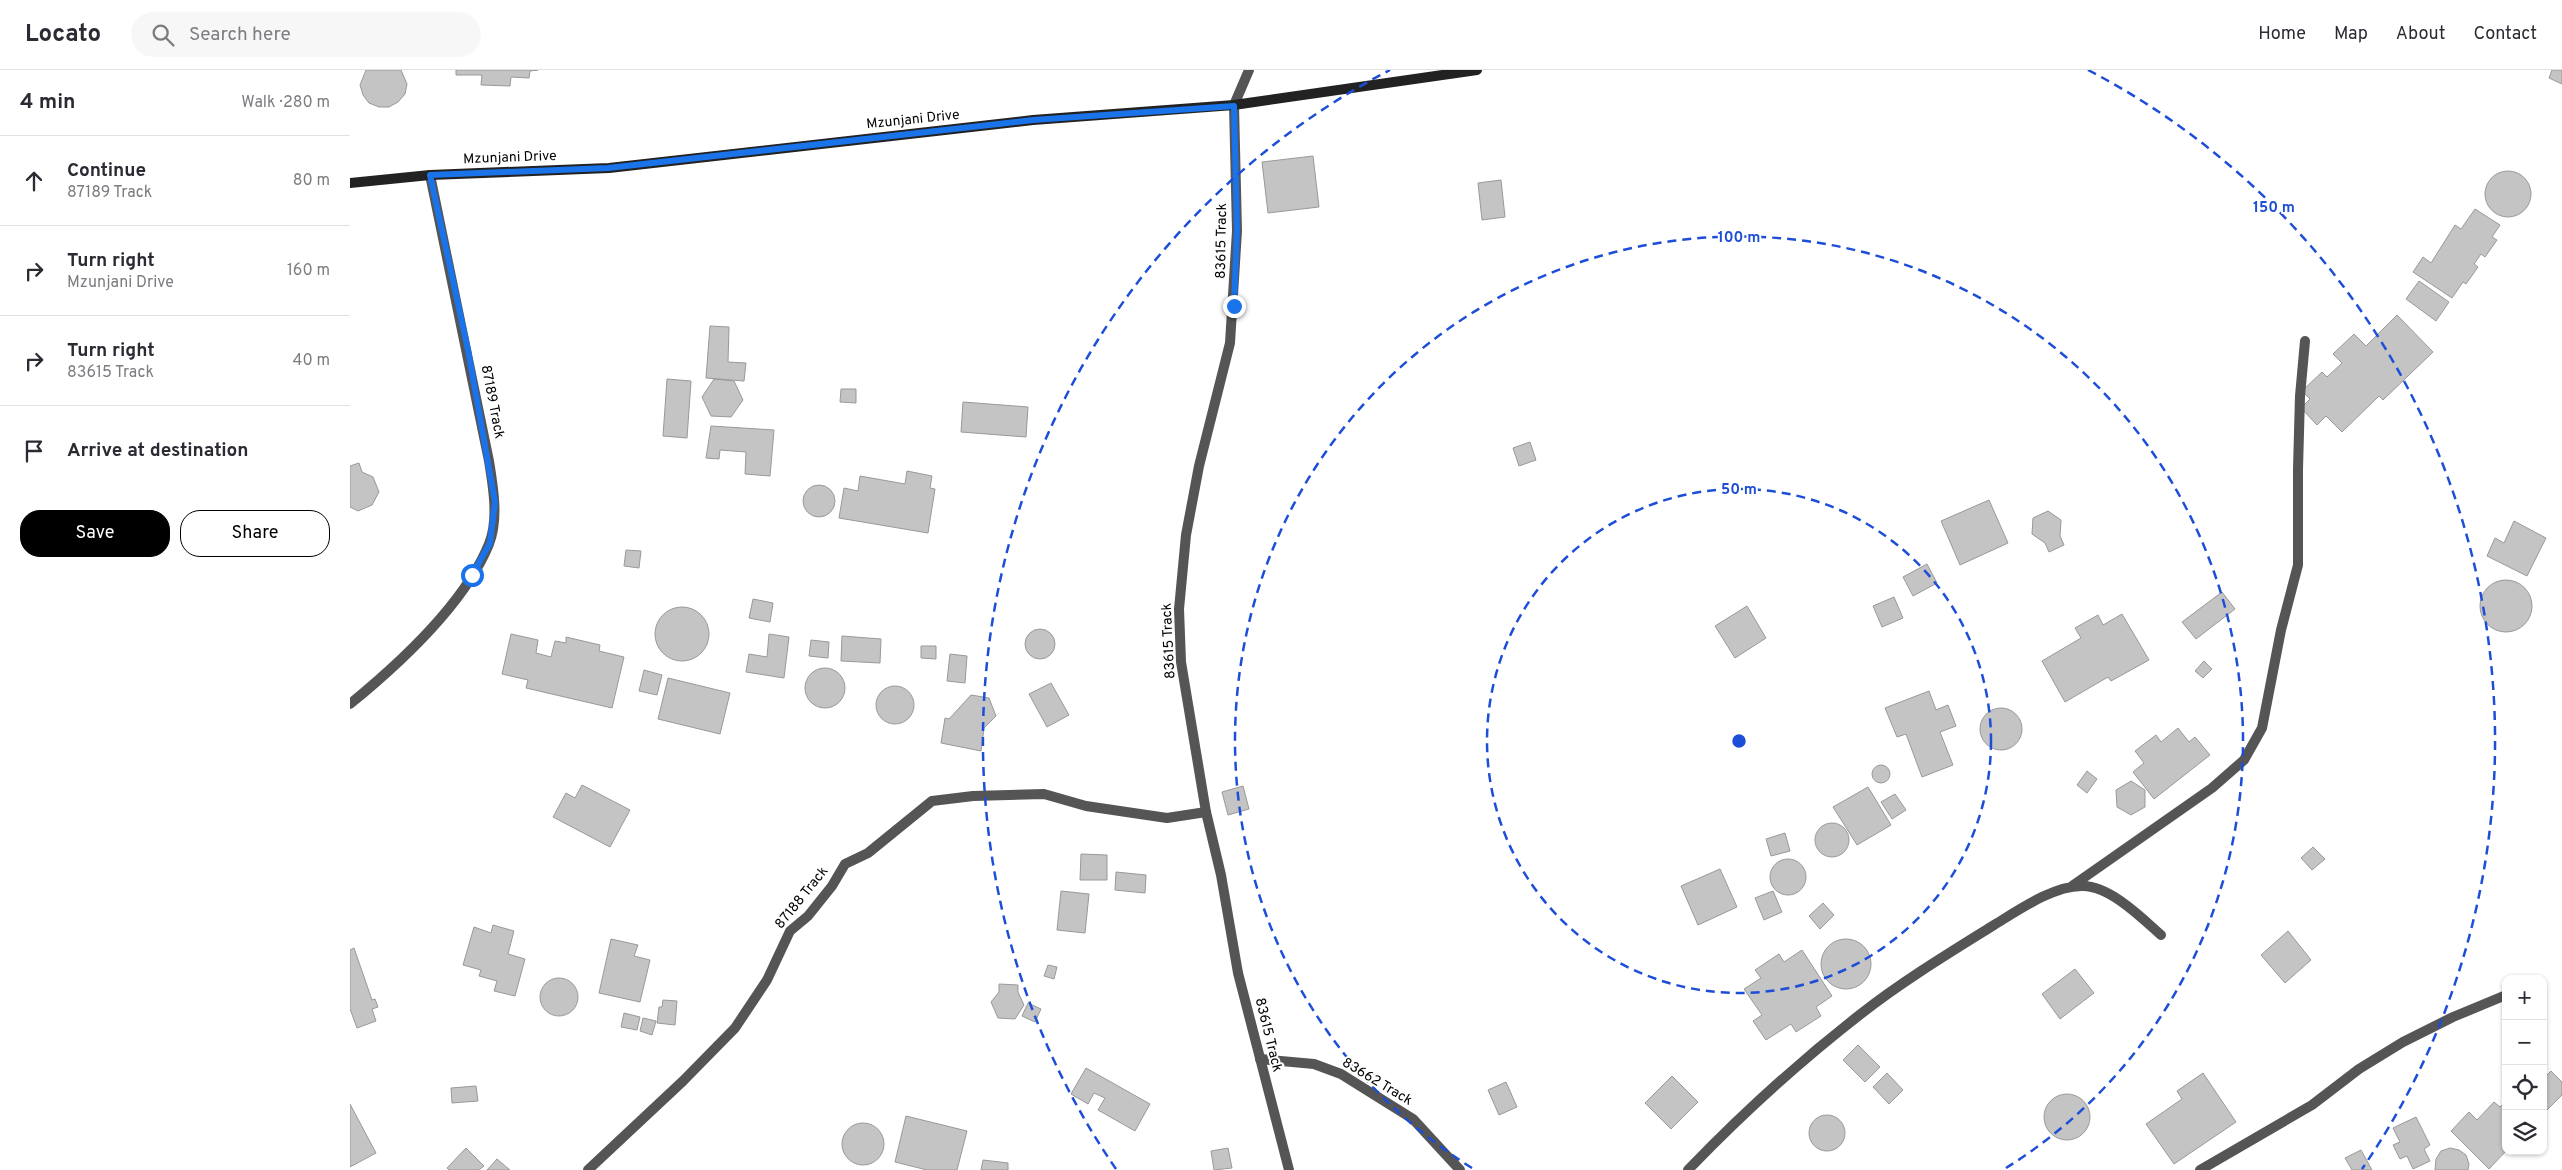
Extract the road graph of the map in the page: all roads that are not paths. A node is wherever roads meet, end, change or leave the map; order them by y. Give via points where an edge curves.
1 (1249, 70) edge
2 (1477, 70) edge
3 (1234, 106) junction
4 (430, 175) junction
5 (350, 183) edge
6 (2305, 341) dead end
7 (350, 704) edge
8 (1206, 812) junction
9 (2072, 886) junction
10 (2161, 935) dead end
11 (2502, 997) edge
12 (1260, 1058) junction
13 (588, 1170) edge
14 (1289, 1170) edge
15 (1460, 1170) edge
16 (1688, 1170) edge
17 (2200, 1170) edge

1 - 3 street
2 - 3 main road, Mzunjani Drive
3 - 4 main road, Mzunjani Drive via 1033,120 608,168
3 - 8 street, 83615 Track via 1237,230 1230,343 1199,466 1186,535 1179,609 1181,662
4 - 5 main road, Mzunjani Drive
4 - 7 street, 87189 Track via 489,461 495,502 490,543 449,607 395,667
6 - 9 street via 2298,460 2298,565 2281,630 2262,728 2244,760 2212,788
8 - 12 street, 83615 Track via 1238,973
8 - 13 street, 87188 Track via 1167,818 1095,808 1044,794 932,801 868,853 845,864 808,916 790,931 767,980 735,1028
9 - 10 street via 2085,886 2128,904
9 - 16 street via 2027,905 1952,951 1862,1013 1731,1126
11 - 17 street via 2403,1042 2359,1069 2312,1105
12 - 14 street, 83615 Track
12 - 15 street, 83662 Track via 1314,1064 1341,1074 1413,1119

